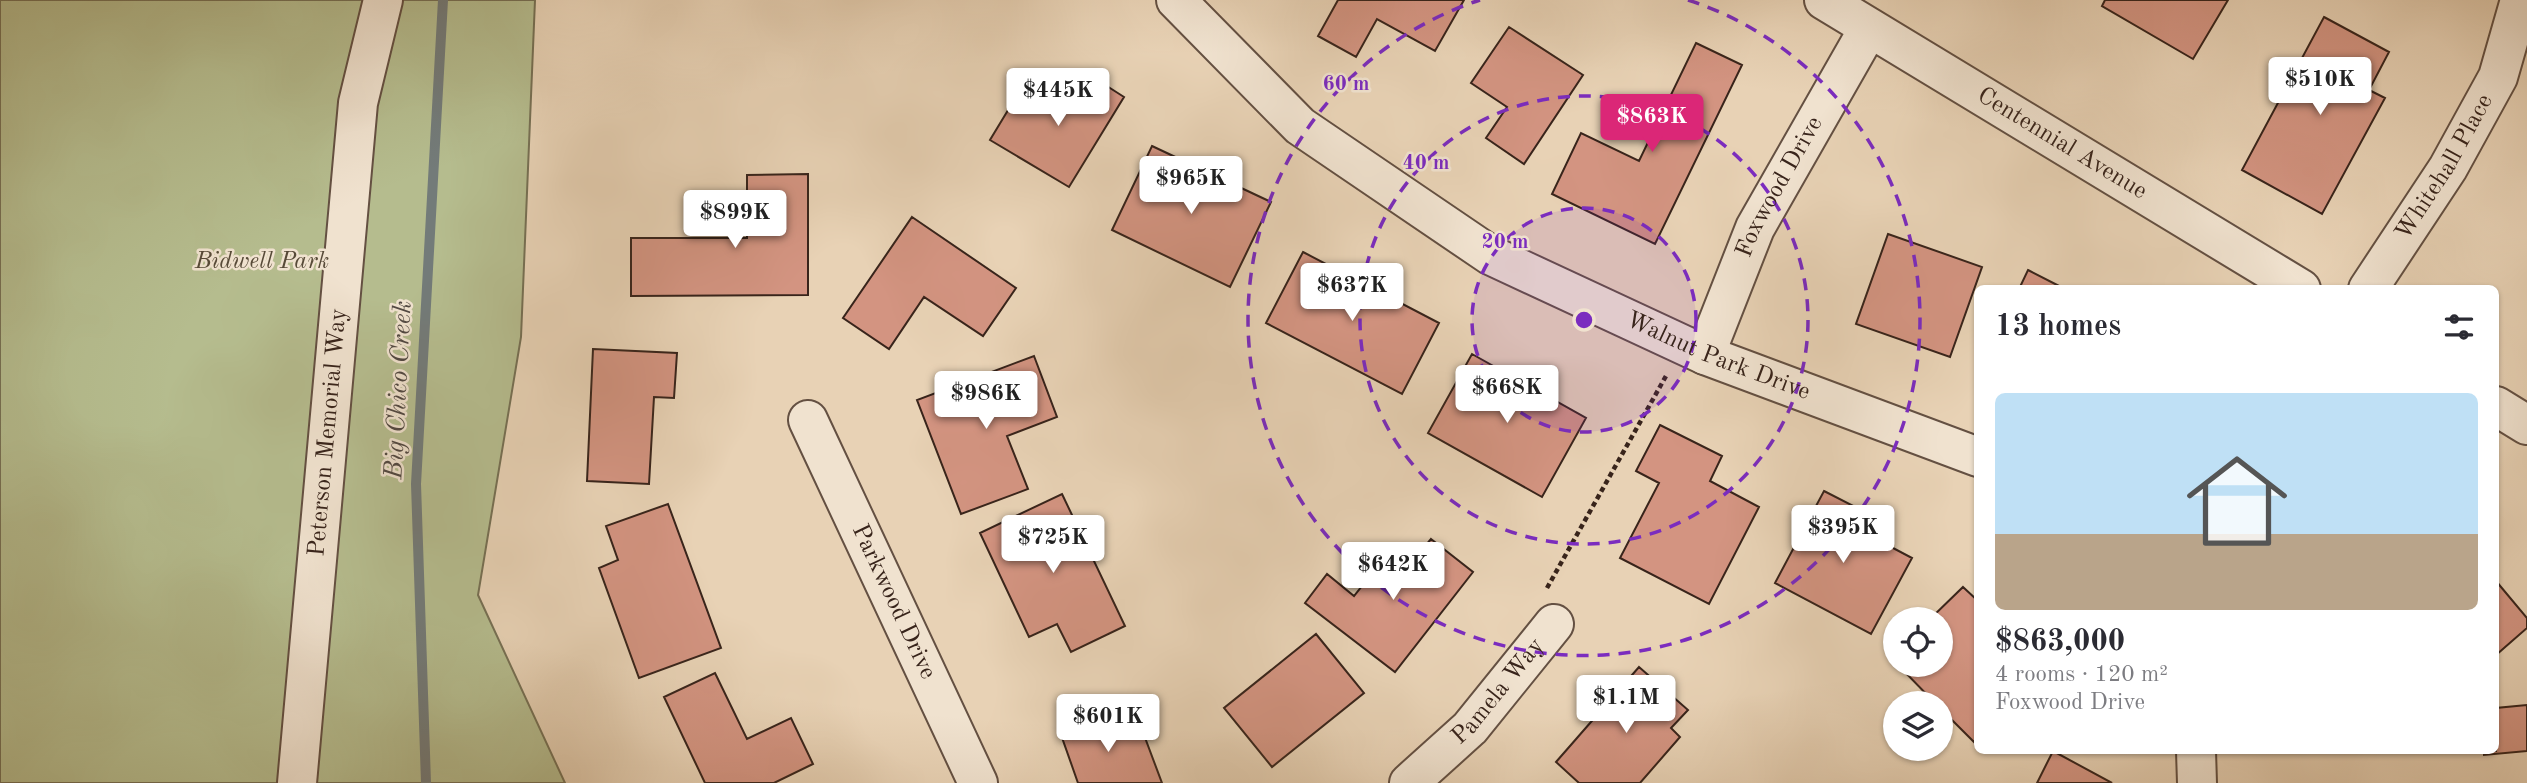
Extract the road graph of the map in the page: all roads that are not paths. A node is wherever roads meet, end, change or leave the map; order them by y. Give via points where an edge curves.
1 (383, 0) edge
2 (1175, 0) edge
3 (1824, 0) edge
4 (2520, 0) edge
5 (1869, 28) junction
6 (2294, 285) edge
7 (2371, 285) edge
8 (1694, 350) junction
9 (2499, 407) edge
10 (808, 420) dead end
11 (2527, 425) edge
12 (1974, 455) edge
13 (1554, 624) road end
14 (2196, 754) edge
15 (298, 783) edge
16 (978, 783) edge
17 (1409, 783) edge
18 (2197, 783) edge

1 - 15 street, Peterson Memorial Way via 358,103
2 - 8 street, Walnut Park Drive via 1300,126 1490,255
3 - 5 street, Centennial Avenue
4 - 7 street, Whitehall Place via 2498,77 2448,167
5 - 6 street, Centennial Avenue
5 - 8 street, Foxwood Drive via 1755,228
8 - 12 street, Walnut Park Drive
9 - 11 street
10 - 16 street, Parkwood Drive
13 - 17 street, Pamela Way via 1470,728
14 - 18 street

